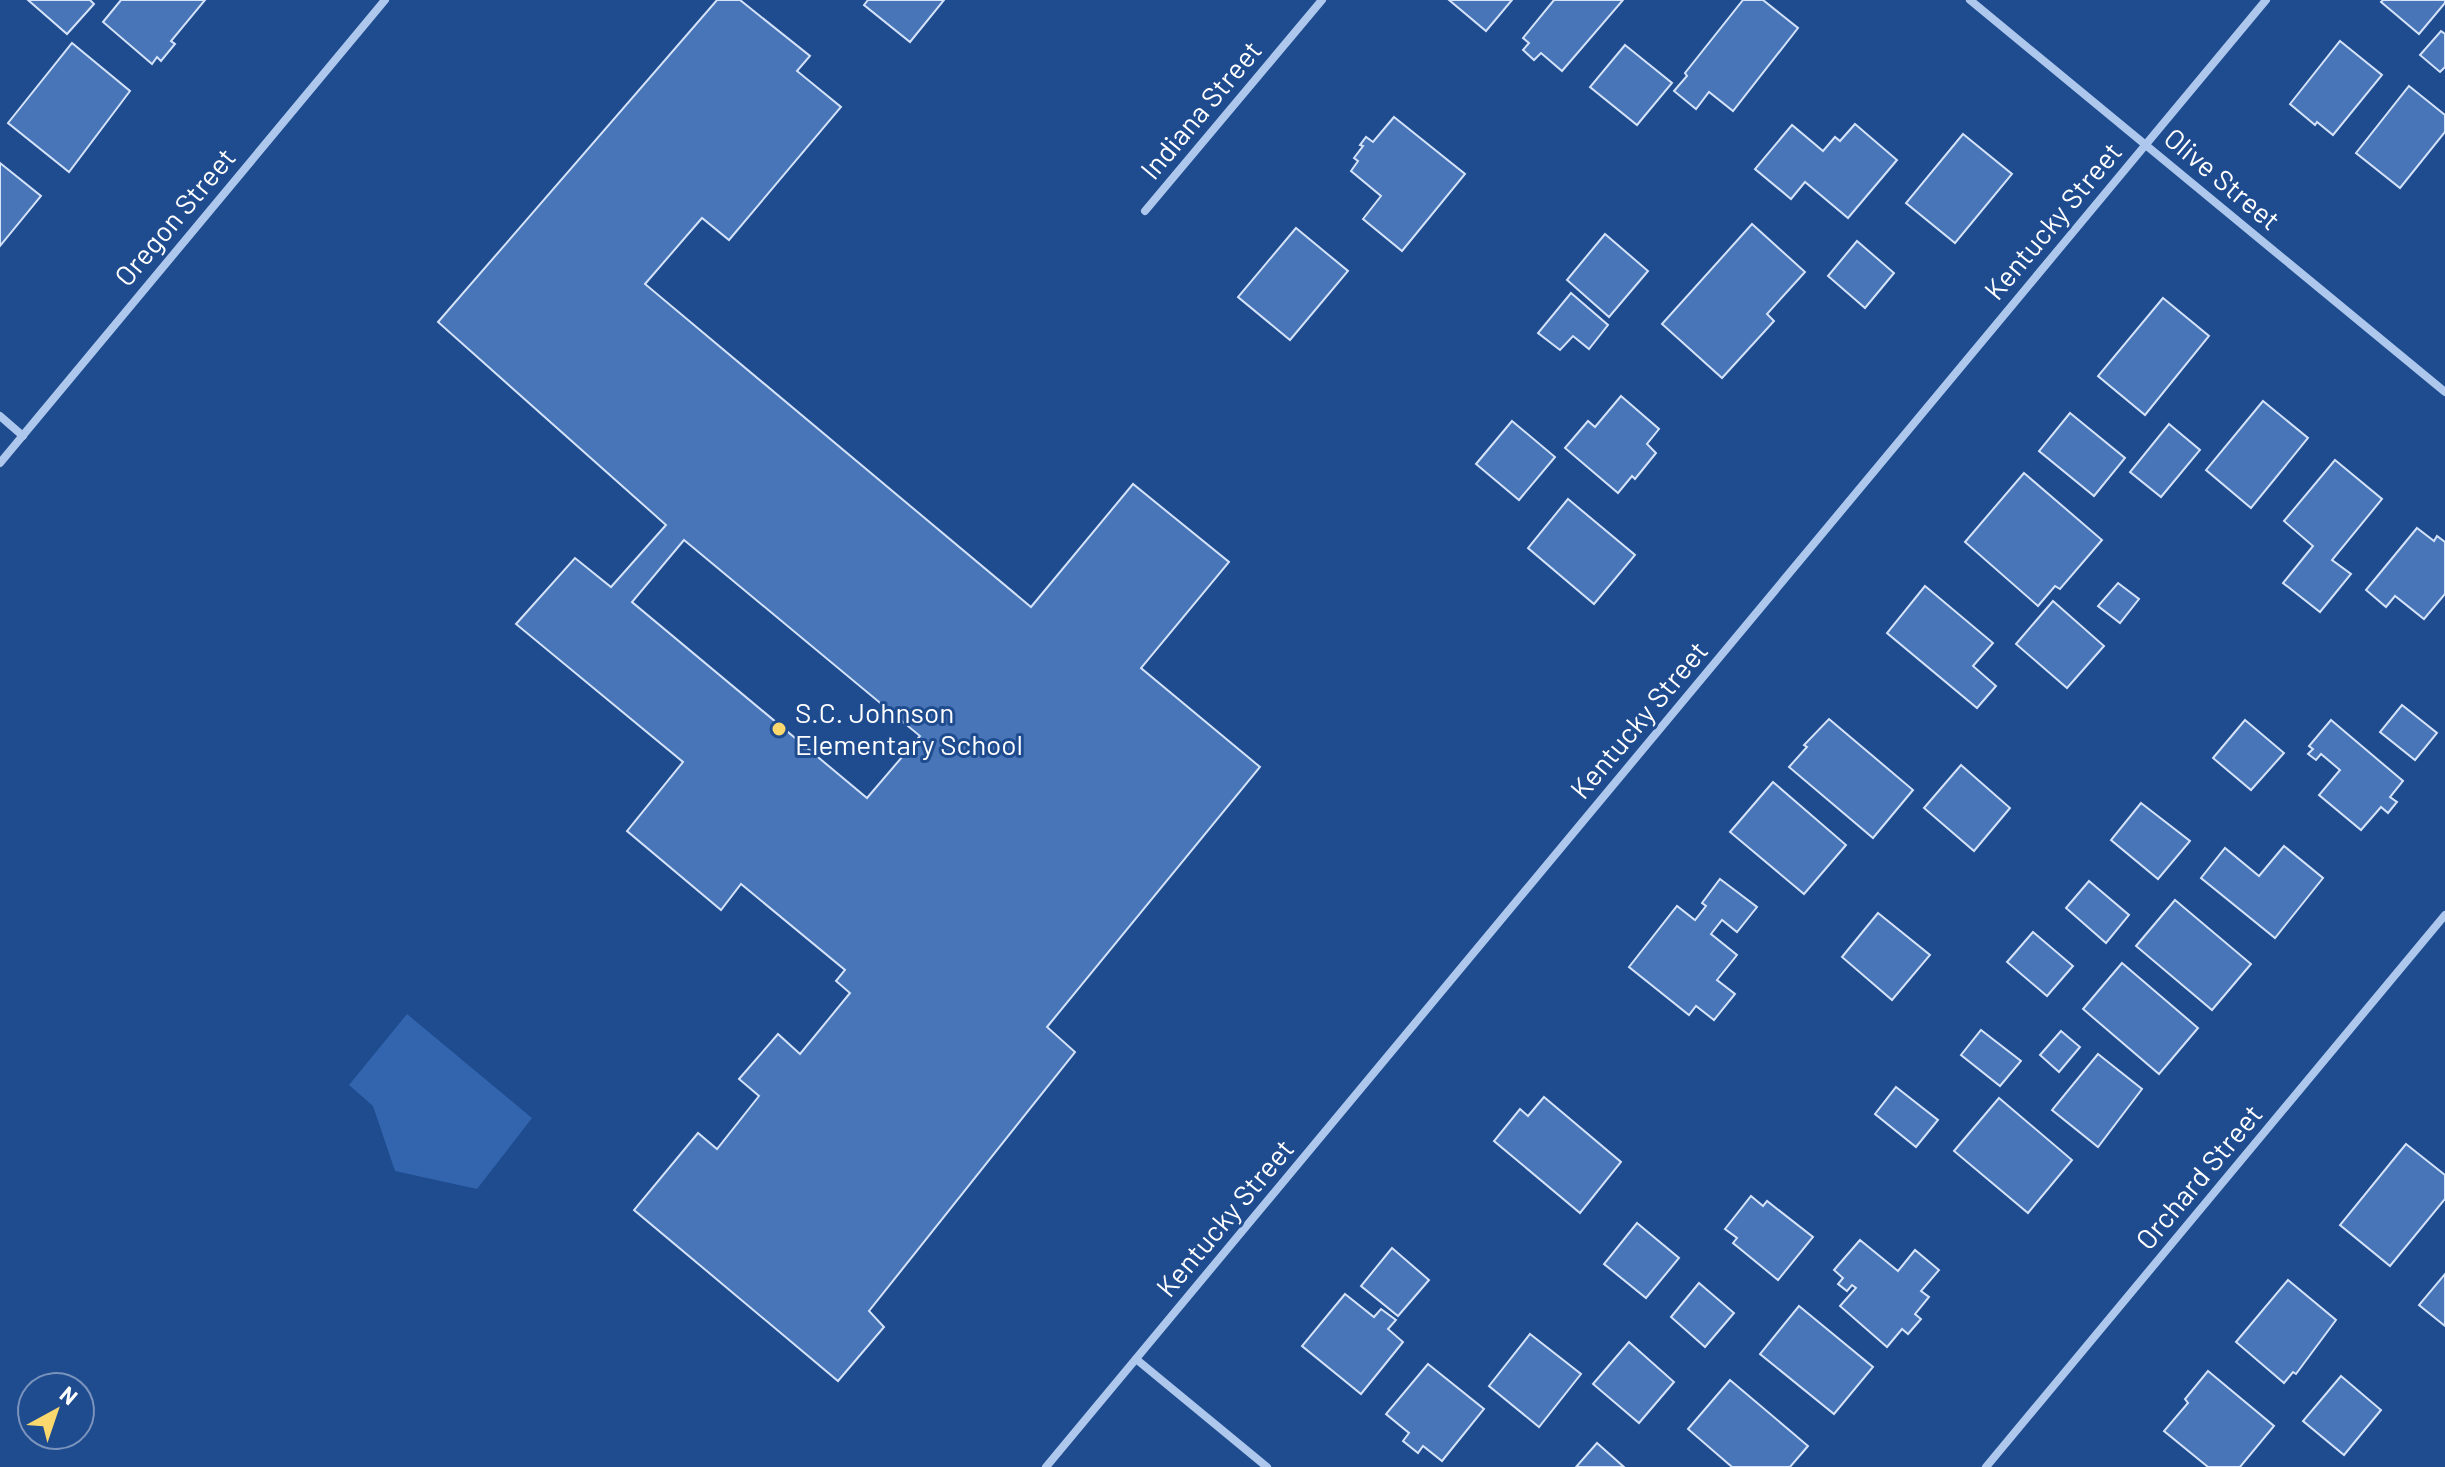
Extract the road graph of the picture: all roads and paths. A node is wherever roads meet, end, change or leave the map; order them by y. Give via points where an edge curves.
1 (385, 0) edge
2 (1322, 0) edge
3 (1970, 0) edge
4 (2266, 0) edge
5 (2146, 145) junction
6 (1145, 211) dead end
7 (2445, 392) edge
8 (0, 416) edge
9 (23, 436) junction
10 (0, 463) edge
11 (2445, 915) edge
12 (1136, 1359) junction
13 (1046, 1467) edge
14 (1267, 1467) edge
15 (1986, 1467) edge

1 - 9 street, Oregon Street
2 - 6 street, Indiana Street
3 - 5 street, Olive Street
4 - 5 street, Kentucky Street
5 - 7 street, Olive Street
5 - 12 street, Kentucky Street
8 - 9 street
9 - 10 street, Oregon Street
11 - 15 street, Orchard Street
12 - 13 street, Kentucky Street
12 - 14 street

